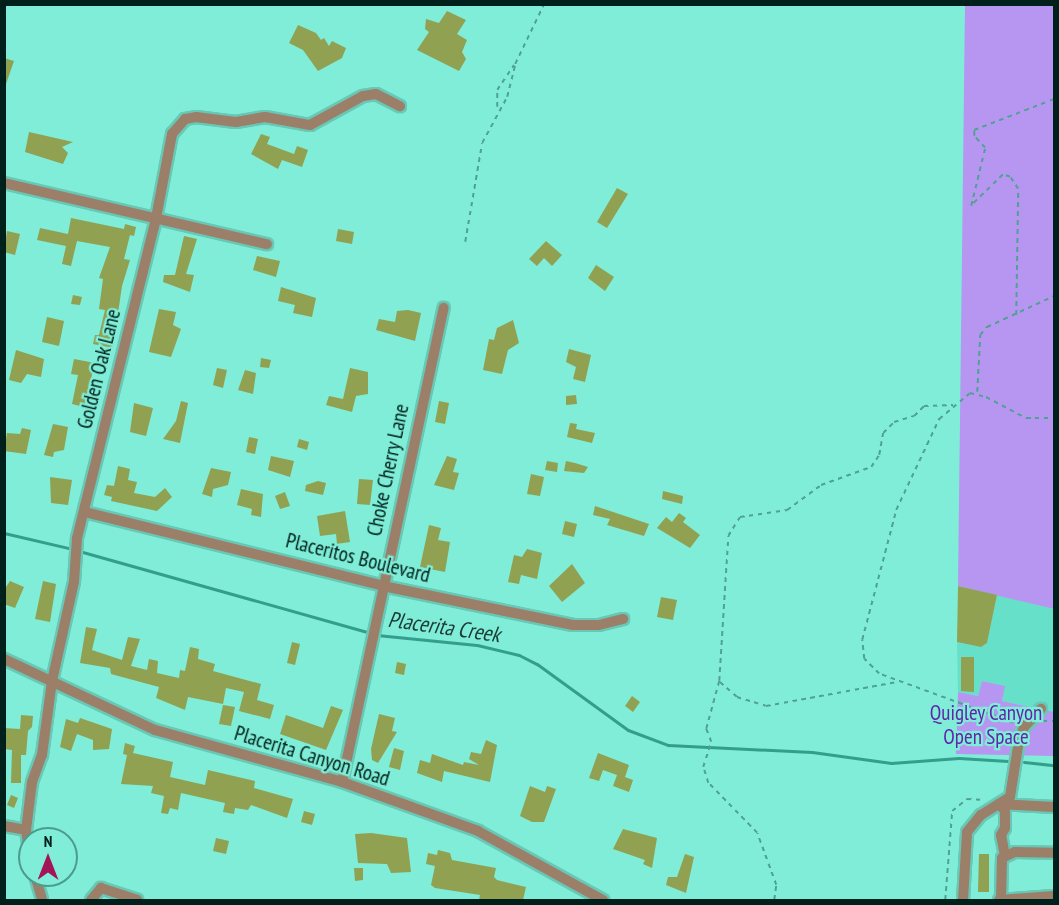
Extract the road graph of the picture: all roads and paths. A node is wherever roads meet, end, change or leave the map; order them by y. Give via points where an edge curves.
1 (544, 4) edge
2 (515, 64) junction
3 (1054, 99) edge
4 (400, 106) dead end
5 (498, 108) junction
6 (4, 183) edge
7 (156, 218) junction
8 (465, 242) dead end
9 (267, 244) dead end
10 (1054, 296) edge
11 (444, 308) dead end
12 (1016, 315) junction
13 (977, 393) junction
14 (953, 405) junction
15 (1054, 418) edge
16 (85, 512) junction
17 (383, 586) junction
18 (623, 619) dead end
19 (4, 659) edge
20 (52, 681) junction
21 (719, 681) junction
22 (898, 681) junction
23 (1041, 709) dead end
24 (1054, 721) edge
25 (1024, 727) junction
26 (342, 782) junction
27 (999, 804) junction
28 (1054, 807) edge
29 (27, 827) edge
30 (1054, 853) edge
31 (1005, 856) junction
32 (1054, 896) edge
33 (91, 900) edge
34 (137, 900) edge
35 (603, 900) edge
36 (774, 900) edge
37 (963, 900) edge
38 (1000, 900) edge

1 - 2 path
2 - 5 path via 507,98
2 - 5 path via 497,90
3 - 12 path via 975,130 985,148 971,206 1003,175 1010,177 1018,189
4 - 7 street, Golden Oak Lane via 376,94 363,96 310,125 265,117 236,122 185,119 172,134
5 - 8 path via 476,162
6 - 7 street
7 - 9 street
7 - 16 street, Golden Oak Lane
10 - 12 path
11 - 17 street, Choke Cherry Lane
12 - 13 path via 987,327 980,335
13 - 14 path via 970,393
13 - 15 path via 1026,418
14 - 21 path via 924,406 914,416 894,422 883,433 879,455 871,466 821,485 787,510 746,516 733,523 723,569
14 - 22 path via 939,419 896,510 862,640 869,667
16 - 17 street, Placeritos Boulevard
16 - 20 street, Golden Oak Lane
17 - 18 street, Placeritos Boulevard via 573,625 599,625
17 - 26 street, Choke Cherry Lane
19 - 20 street, Placerita Canyon Road
20 - 26 street, Placerita Canyon Road via 155,730
20 - 29 street, Golden Oak Lane
21 - 22 path via 737,697 766,706
21 - 36 path via 706,729 711,742 703,767 708,783 758,833 776,885
22 - 25 path
23 - 25 street
24 - 25 path
25 - 27 street via 1013,789
26 - 35 street, Placerita Canyon Road via 497,840
27 - 28 street
27 - 31 street via 1005,811 1001,835
27 - 37 street via 981,815 967,832
30 - 31 street
31 - 38 street via 1000,863
32 - 38 street
33 - 34 street via 101,888

